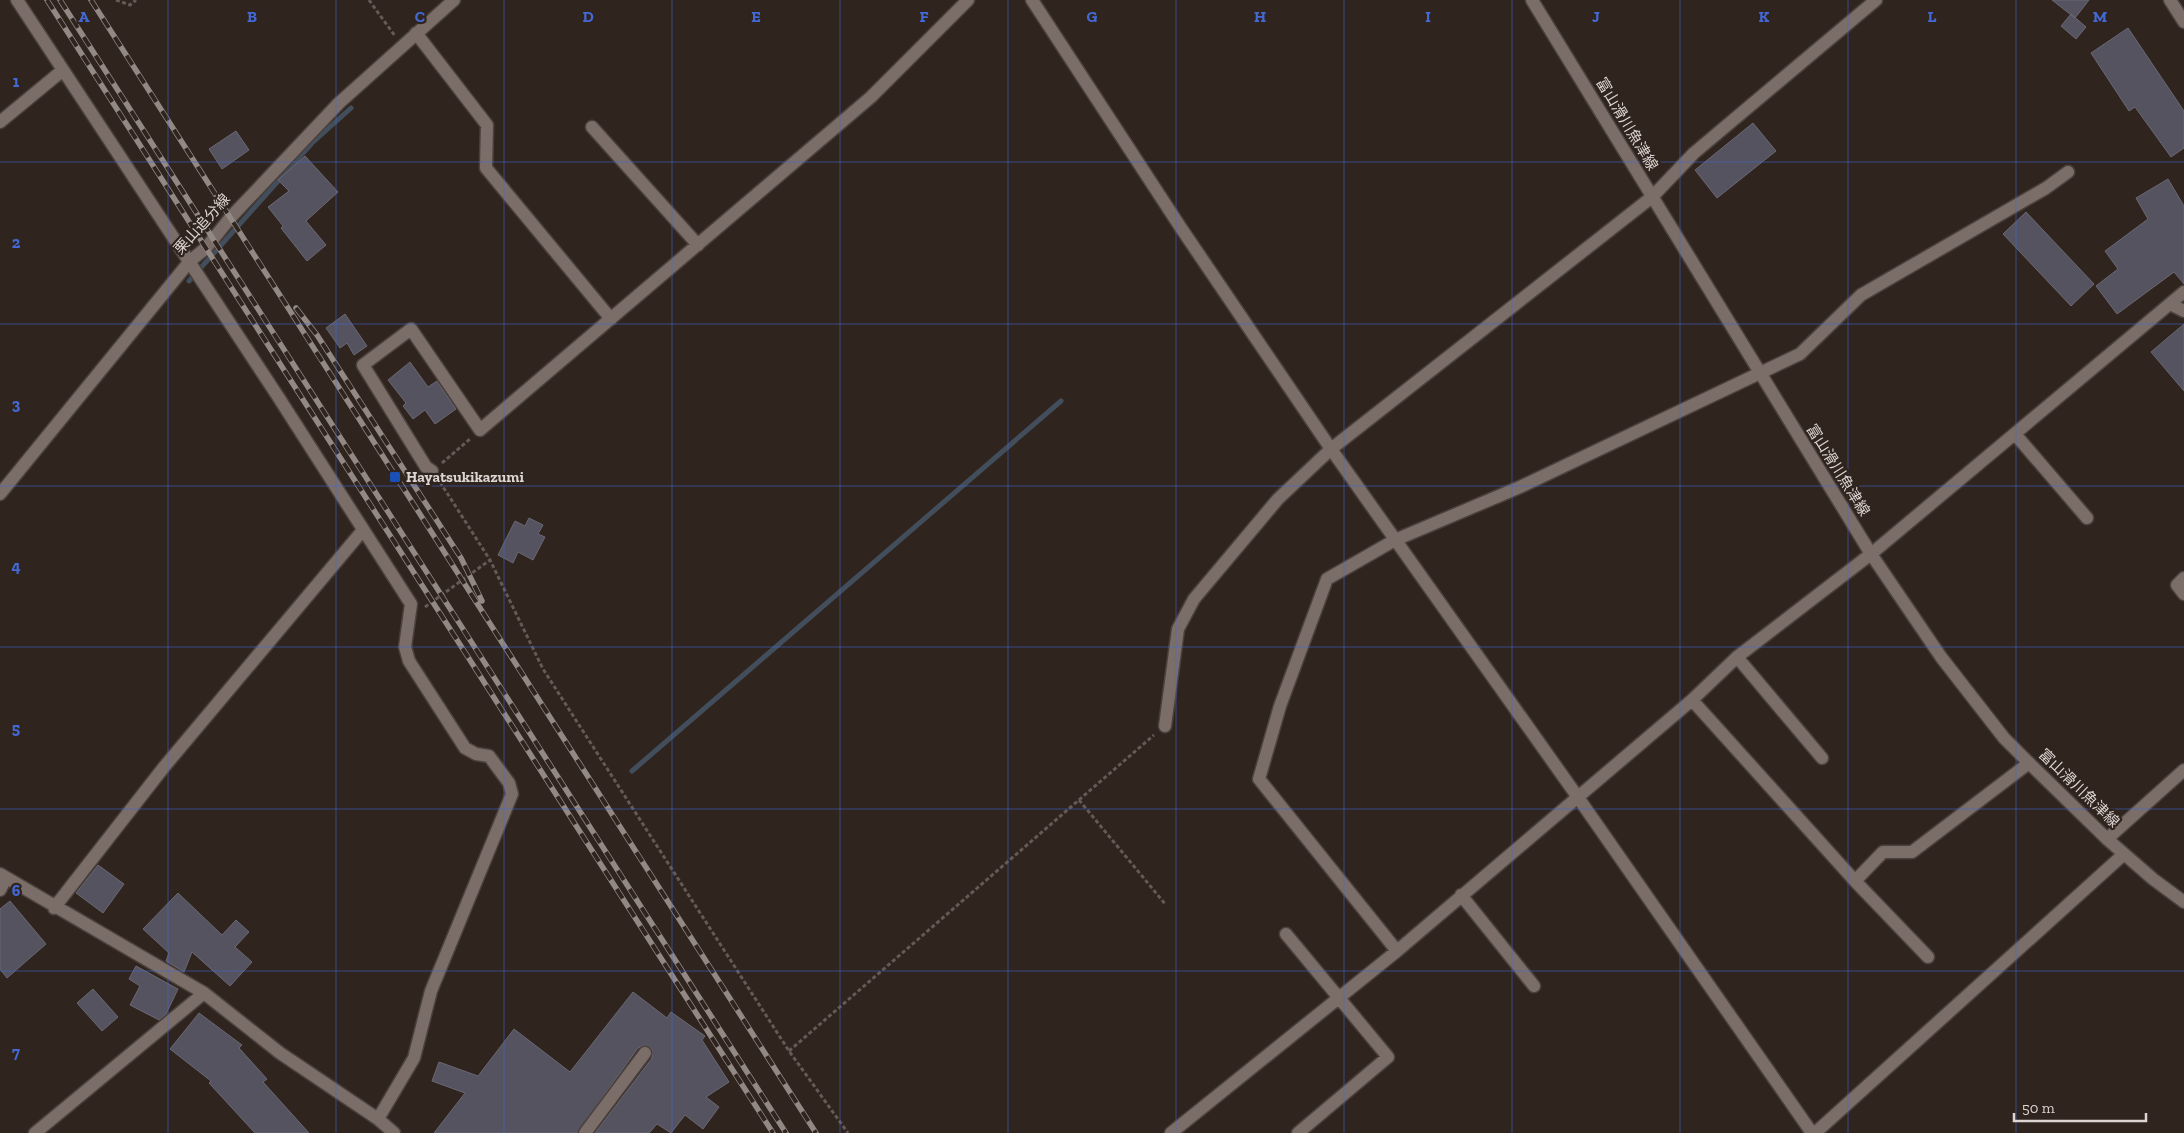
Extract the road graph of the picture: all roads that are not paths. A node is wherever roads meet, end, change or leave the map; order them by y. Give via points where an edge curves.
1 (17, 0) edge
2 (454, 0) edge
3 (968, 0) edge
4 (1032, 0) edge
5 (1532, 0) edge
6 (1876, 0) edge
7 (2170, 0) edge
8 (2184, 22) edge
9 (416, 33) junction
10 (63, 70) junction
11 (0, 122) edge
12 (592, 127) dead end
13 (2068, 172) dead end
14 (1652, 197) junction
15 (698, 245) junction
16 (190, 261) junction
17 (2184, 292) edge
18 (2170, 304) junction
19 (2184, 311) edge
20 (612, 319) junction
21 (1759, 373) junction
22 (2015, 434) junction
23 (1330, 449) junction
24 (432, 471) road end
25 (0, 494) edge
26 (2087, 518) dead end
27 (362, 530) junction
28 (1395, 540) junction
29 (1871, 554) junction
30 (2184, 578) edge
31 (2184, 594) edge
32 (1737, 656) junction
33 (1692, 700) junction
34 (1165, 726) road end
35 (1822, 758) dead end
36 (2029, 764) junction
37 (2184, 770) edge
38 (1577, 796) junction
39 (2107, 839) junction
40 (2124, 854) junction
41 (2, 881) edge
42 (1855, 881) junction
43 (1461, 895) junction
44 (2184, 902) edge
45 (54, 908) junction
46 (1286, 934) dead end
47 (1397, 951) junction
48 (1928, 957) dead end
49 (1534, 986) dead end
50 (204, 993) junction
51 (1340, 997) junction
52 (645, 1053) dead end
53 (378, 1119) junction
54 (391, 1132) edge
55 (35, 1133) edge
56 (585, 1133) edge
57 (1171, 1133) edge
58 (1298, 1133) edge
59 (1813, 1133) edge

1 - 10 street
2 - 9 street, 栗山追分線
3 - 15 street via 871,97
4 - 23 street
5 - 14 street, 富山滑川魚津線
6 - 14 street via 1694,152
7 - 8 street
9 - 16 street, 栗山追分線 via 339,103 230,216 206,248
9 - 20 street via 487,125 486,168
10 - 11 street
10 - 16 street
12 - 15 street
13 - 21 street via 2046,188 1862,294 1800,354
14 - 21 street, 富山滑川魚津線
14 - 23 street
15 - 20 street
16 - 25 street, 栗山追分線
16 - 27 street
17 - 18 street
18 - 19 street
18 - 22 street
20 - 24 street via 480,430 411,329 363,366 426,467
21 - 28 street via 1520,487
21 - 29 street, 富山滑川魚津線
22 - 26 street
22 - 29 street
23 - 28 street
23 - 34 street via 1278,499 1194,600 1178,629
27 - 45 street via 164,767
27 - 53 street via 410,604 405,647 408,661 465,748 489,756 509,782 512,794 432,991 414,1058
28 - 38 street
28 - 47 street via 1328,579 1280,706 1259,779
29 - 32 street
29 - 36 street, 富山滑川魚津線 via 1941,658 2004,738
30 - 31 street via 2177,585
32 - 33 street
32 - 35 street
33 - 38 street
33 - 42 street
36 - 39 street, 富山滑川魚津線
36 - 42 street via 1912,852 1883,852
37 - 39 street
38 - 43 street
38 - 59 street
39 - 40 street, 富山滑川魚津線
40 - 44 street, 富山滑川魚津線
40 - 59 street
41 - 45 street
42 - 48 street
43 - 47 street
43 - 49 street
45 - 50 street
46 - 51 street
47 - 51 street
50 - 53 street via 280,1053
50 - 55 street
51 - 57 street
51 - 58 street via 1388,1057
52 - 56 street
53 - 54 street

